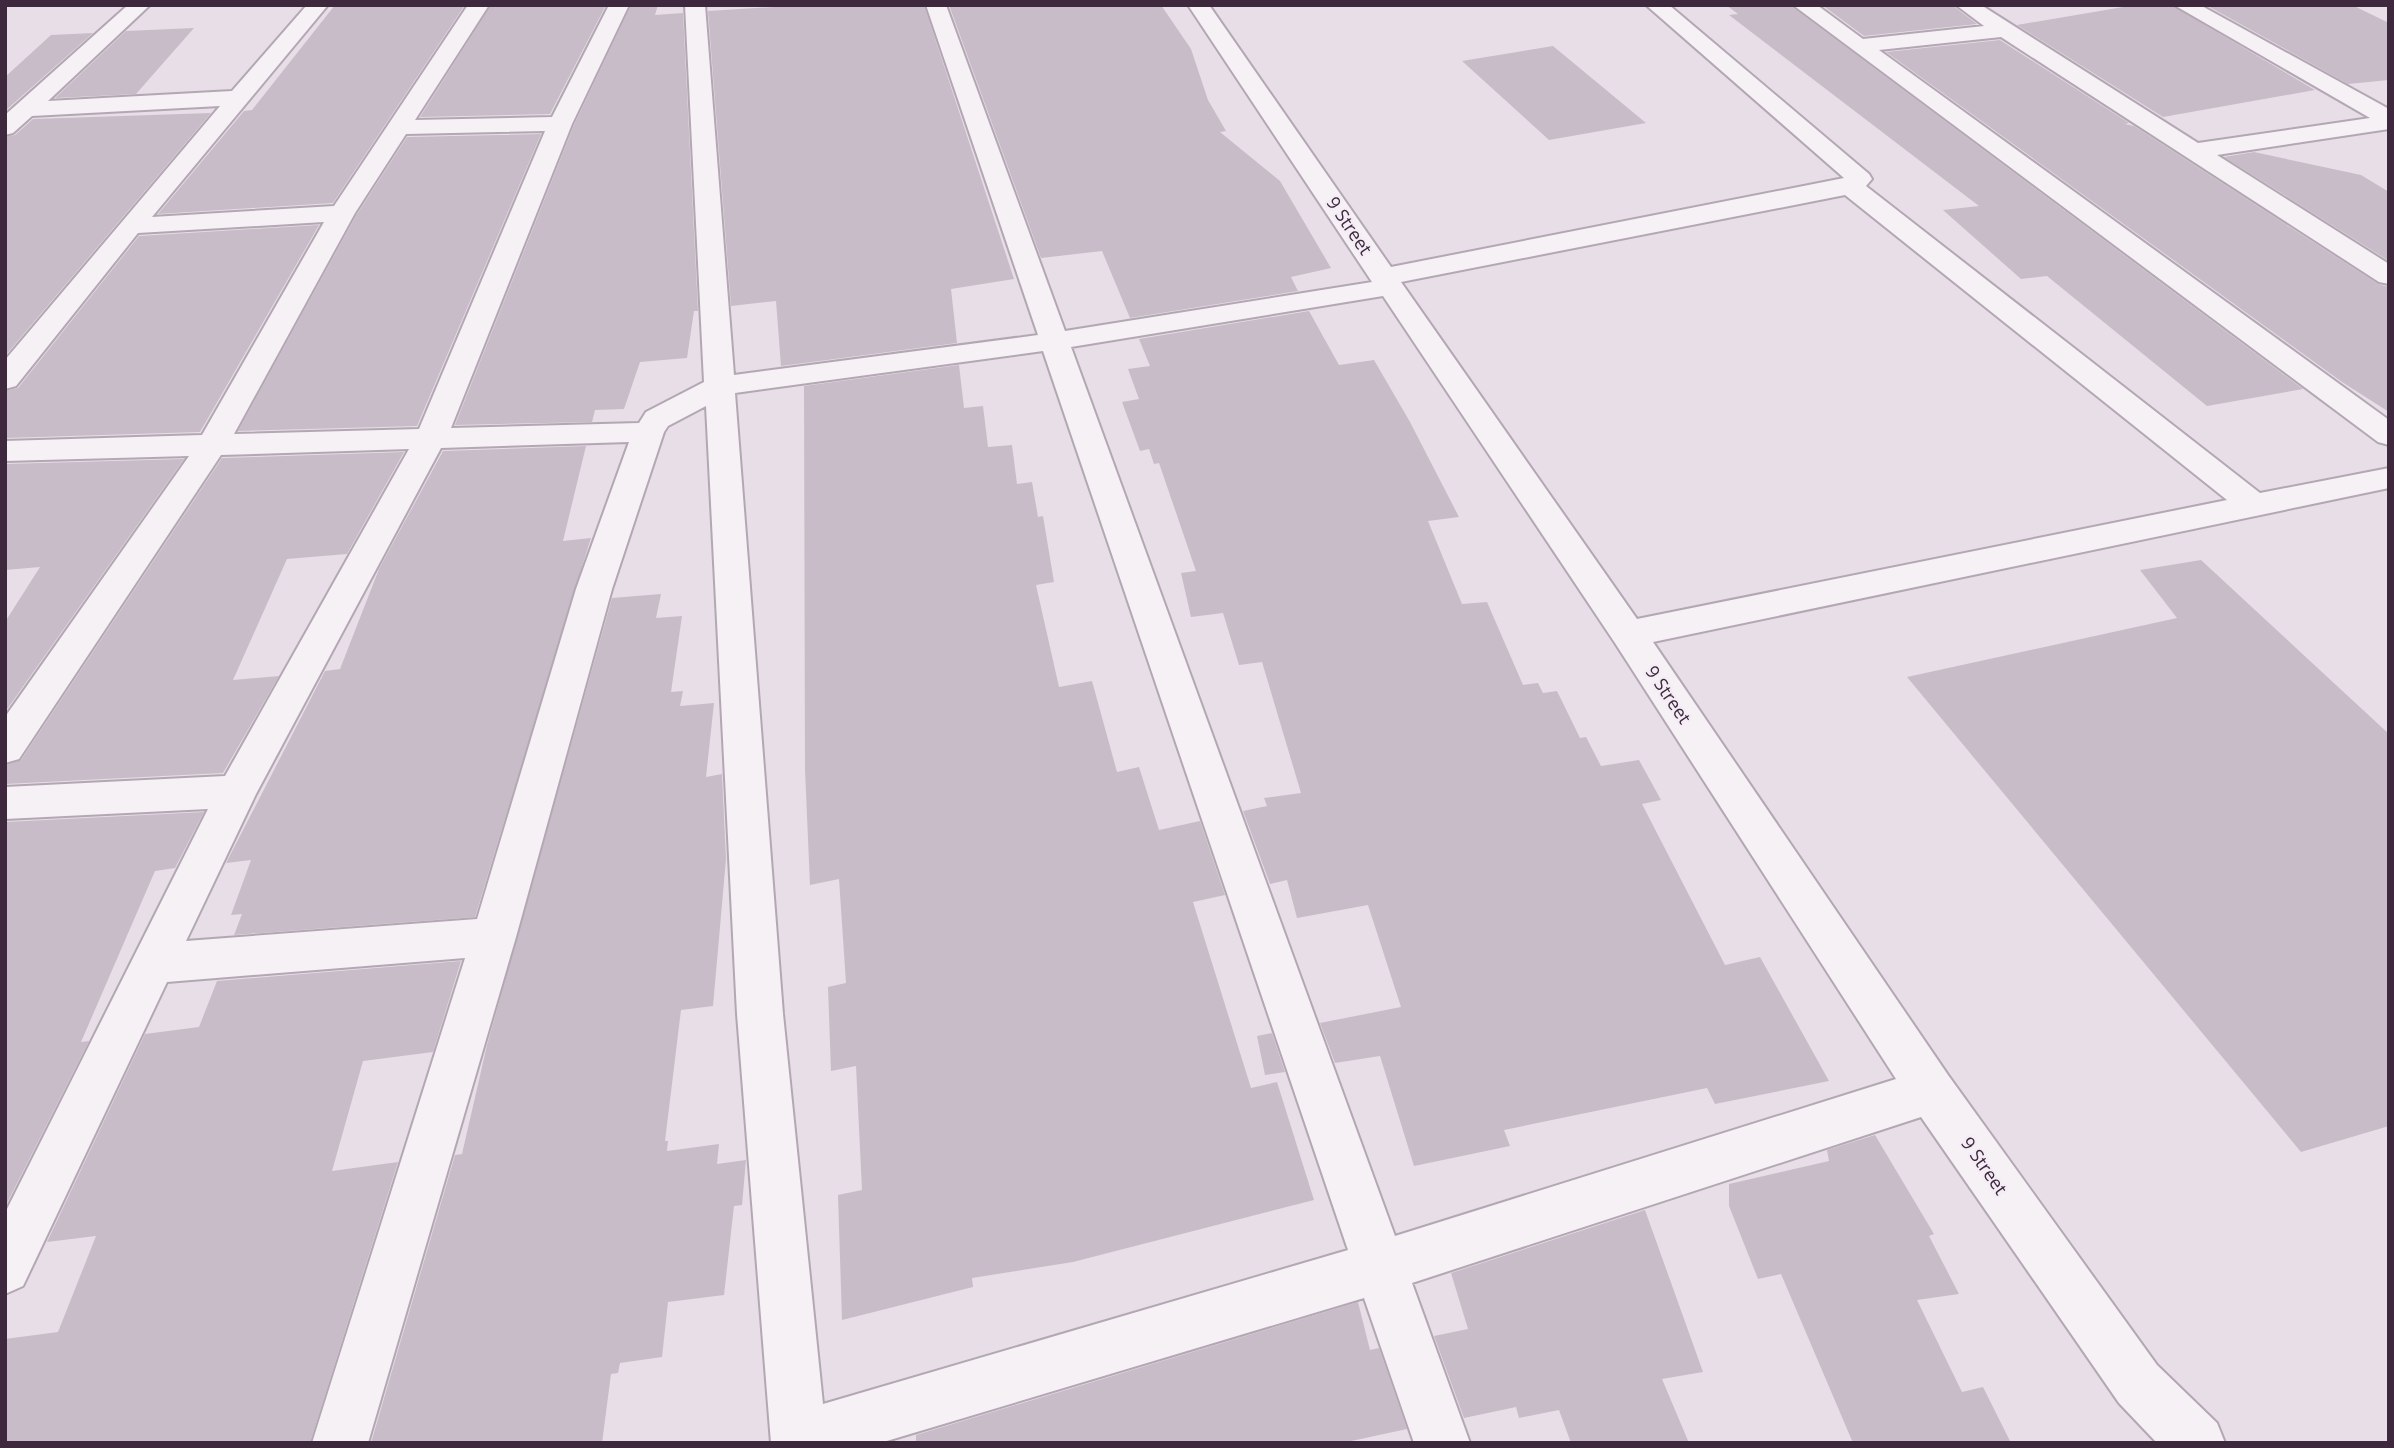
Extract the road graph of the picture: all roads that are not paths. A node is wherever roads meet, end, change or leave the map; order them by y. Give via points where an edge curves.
1 (140, 5) edge
2 (318, 5) edge
3 (479, 5) edge
4 (619, 5) edge
5 (695, 5) edge
6 (936, 5) edge
7 (1198, 5) edge
8 (1656, 5) edge
9 (1803, 5) edge
10 (1966, 5) edge
11 (2184, 5) edge
12 (2004, 30) junction
13 (1859, 46) junction
14 (239, 99) junction
15 (25, 109) junction
16 (2389, 120) edge
17 (560, 124) junction
18 (396, 127) junction
19 (5, 128) edge
20 (2193, 150) junction
21 (1850, 187) junction
22 (342, 213) junction
23 (130, 226) junction
24 (2389, 276) edge
25 (1386, 282) junction
26 (1054, 341) junction
27 (5, 380) edge
28 (720, 386) junction
29 (648, 432) junction
30 (2389, 435) edge
31 (430, 438) junction
32 (212, 445) junction
33 (5, 451) edge
34 (2389, 478) edge
35 (2255, 506) junction
36 (1628, 635) junction
37 (5, 748) edge
38 (237, 791) junction
39 (5, 803) edge
40 (494, 937) junction
41 (153, 963) junction
42 (1931, 1091) junction
43 (1380, 1267) junction
44 (5, 1268) edge
45 (2138, 1384) junction
46 (799, 1441) edge
47 (340, 1443) edge
48 (1442, 1443) edge
49 (2162, 1443) edge
50 (2197, 1443) edge

1 - 15 street
2 - 14 street
3 - 18 street
4 - 17 street
5 - 28 street
6 - 26 street
7 - 25 street, 9 Street
8 - 21 street via 1860,179
9 - 13 street
10 - 12 street
11 - 16 street
12 - 13 street
12 - 20 street
13 - 30 street
14 - 15 street
14 - 23 street
15 - 19 street
16 - 20 street
17 - 18 street
17 - 31 street
18 - 22 street
20 - 24 street
21 - 25 street
21 - 35 street
22 - 23 street
22 - 32 street
23 - 27 street
25 - 26 street
25 - 36 street, 9 Street
26 - 28 street
26 - 43 street
28 - 29 street via 657,419
28 - 46 street via 760,1014
29 - 31 street
29 - 40 street via 594,589
31 - 32 street
31 - 38 street
32 - 33 street
32 - 37 street
34 - 35 street
35 - 36 street
36 - 42 street, 9 Street
38 - 39 street
38 - 41 street
40 - 41 street
40 - 47 street
41 - 44 street
42 - 43 street
42 - 45 street, 9 Street
43 - 46 street
43 - 48 street
45 - 49 street, 9 Street
45 - 50 street, 9 Street

